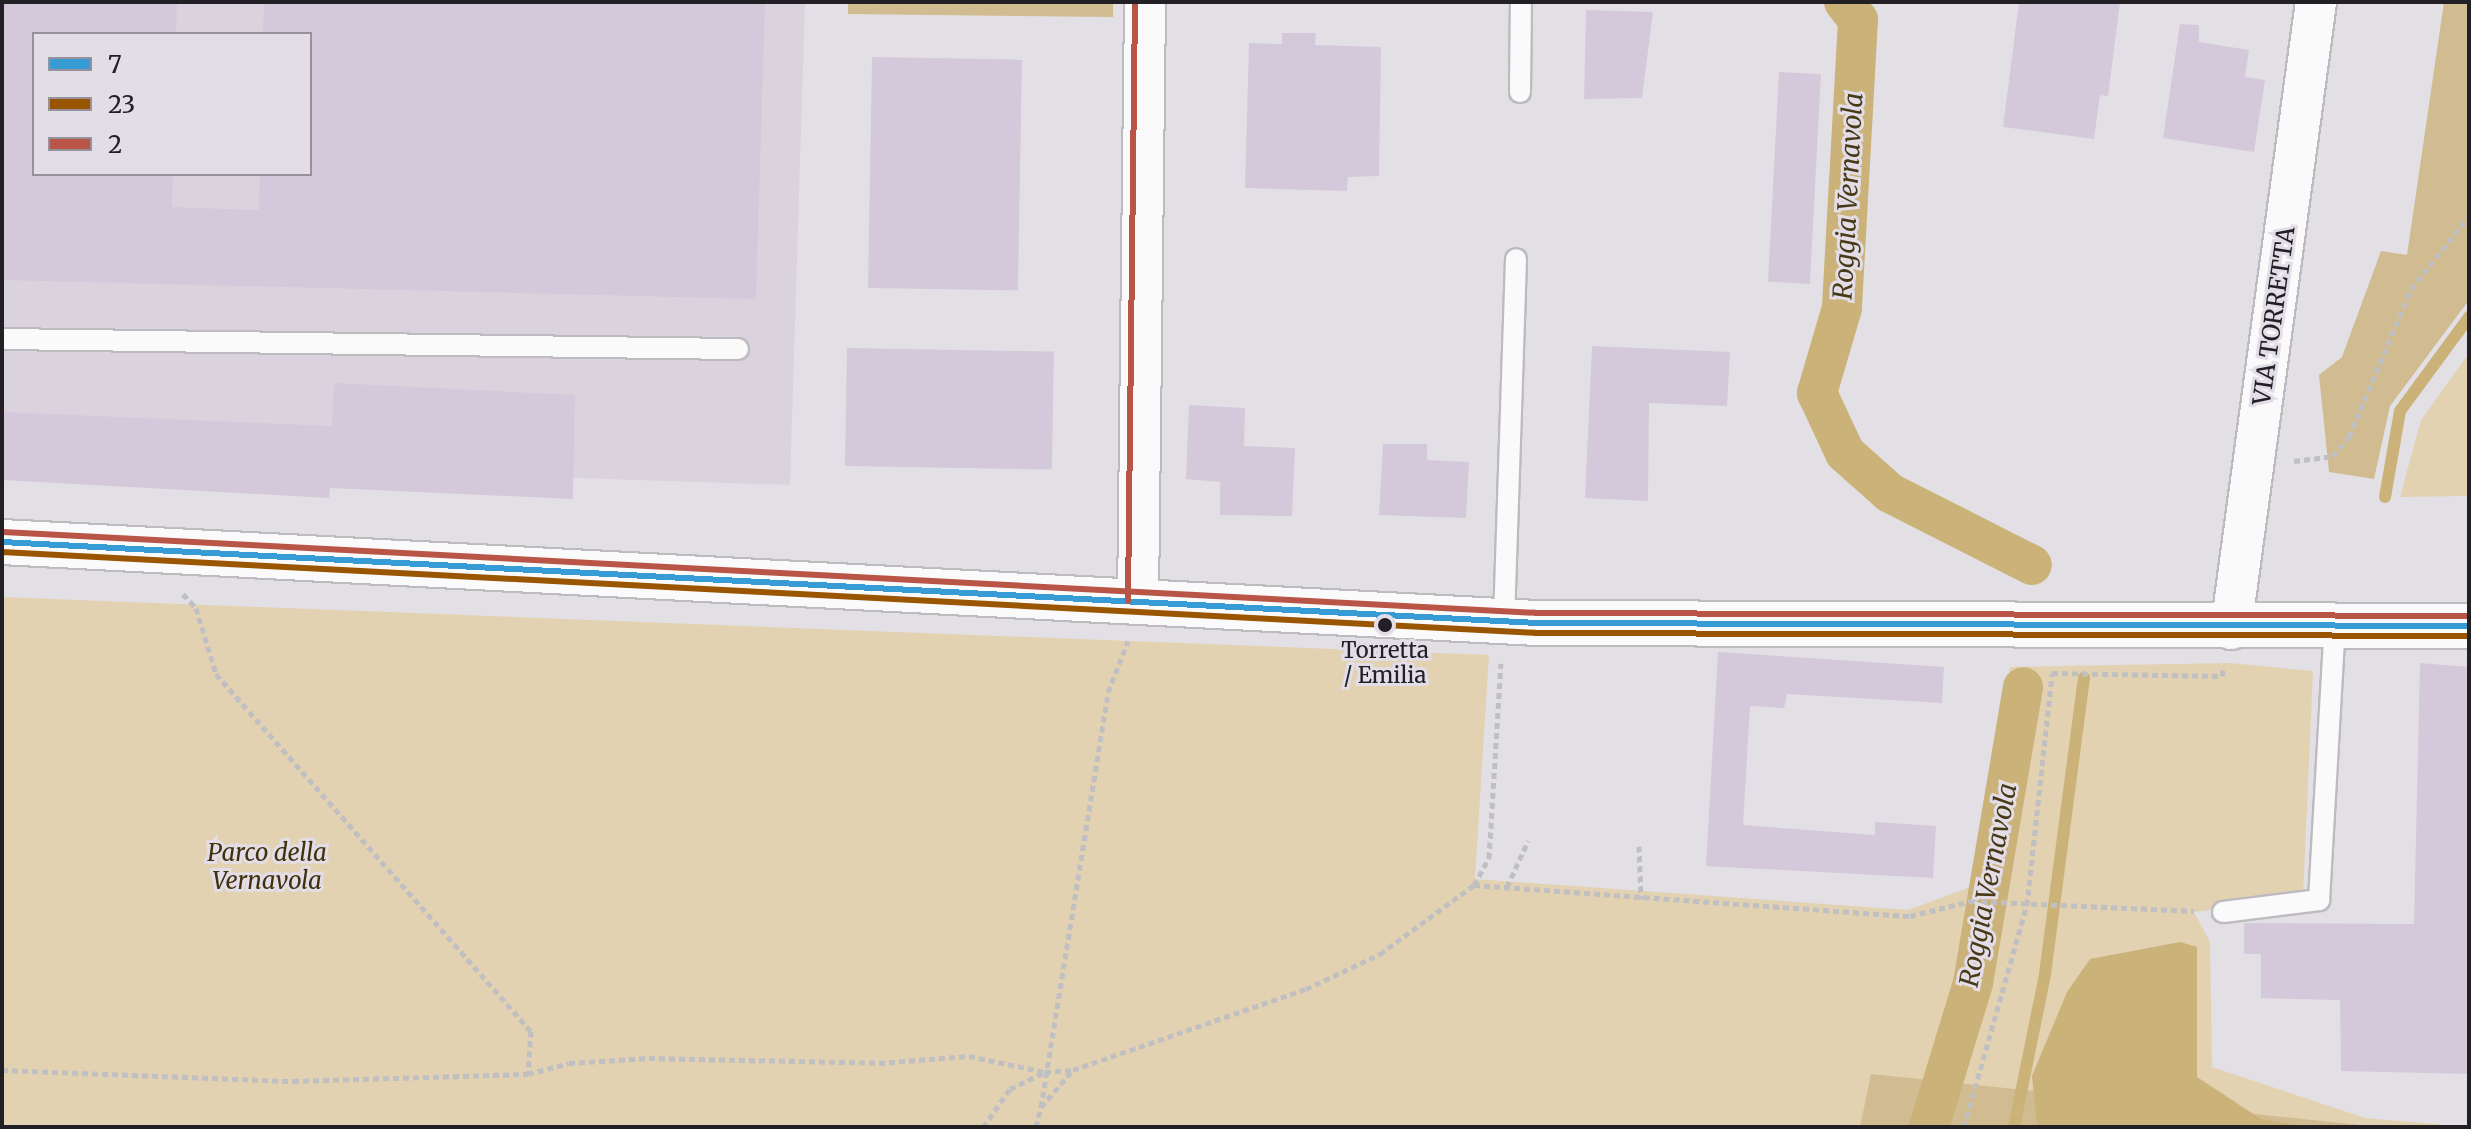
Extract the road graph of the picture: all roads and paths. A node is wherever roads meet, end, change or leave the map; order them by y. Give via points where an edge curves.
1 (1145, 2) edge
2 (1521, 2) edge
3 (2316, 2) edge
4 (1520, 92) dead end
5 (2469, 216) edge
6 (1516, 259) dead end
7 (2, 339) edge
8 (738, 349) dead end
9 (2251, 473) junction
10 (2, 542) edge
11 (175, 585) dead end
12 (1138, 601) junction
13 (2335, 626) junction
14 (2469, 626) edge
15 (2231, 629) junction
16 (1503, 638) junction
17 (1123, 652) dead end
18 (1528, 841) dead end
19 (1639, 846) dead end
20 (1474, 885) junction
21 (1507, 887) junction
22 (1641, 899) junction
23 (2027, 905) junction
24 (2223, 912) joint
25 (2, 1070) edge
26 (1073, 1070) junction
27 (1045, 1072) junction
28 (528, 1074) junction
29 (1041, 1107) junction
30 (983, 1127) edge
31 (1036, 1127) edge
32 (1964, 1127) edge

1 - 12 street
2 - 4 lane
3 - 9 street, VIA TORRETTA
5 - 9 path via 2411,289 2349,437 2333,456 2267,464
6 - 16 lane
7 - 8 lane
9 - 15 street, VIA TORRETTA
10 - 12 street
11 - 28 path via 196,608 216,674 531,1031
12 - 16 street
13 - 14 street
13 - 15 street
13 - 24 lane via 2319,900
15 - 16 street
15 - 23 path via 2222,676 2052,673
16 - 20 path via 1489,858
17 - 27 path via 1108,692
18 - 21 path
19 - 22 path
20 - 21 path
20 - 26 path via 1380,954 1306,989
21 - 22 path
22 - 23 path via 1910,916 1971,901
23 - 24 path
23 - 32 path
25 - 28 path via 293,1081
26 - 27 path
26 - 29 path
27 - 28 path via 969,1056 879,1063 649,1058 569,1063
27 - 29 path
27 - 30 path via 1010,1089
29 - 31 path

